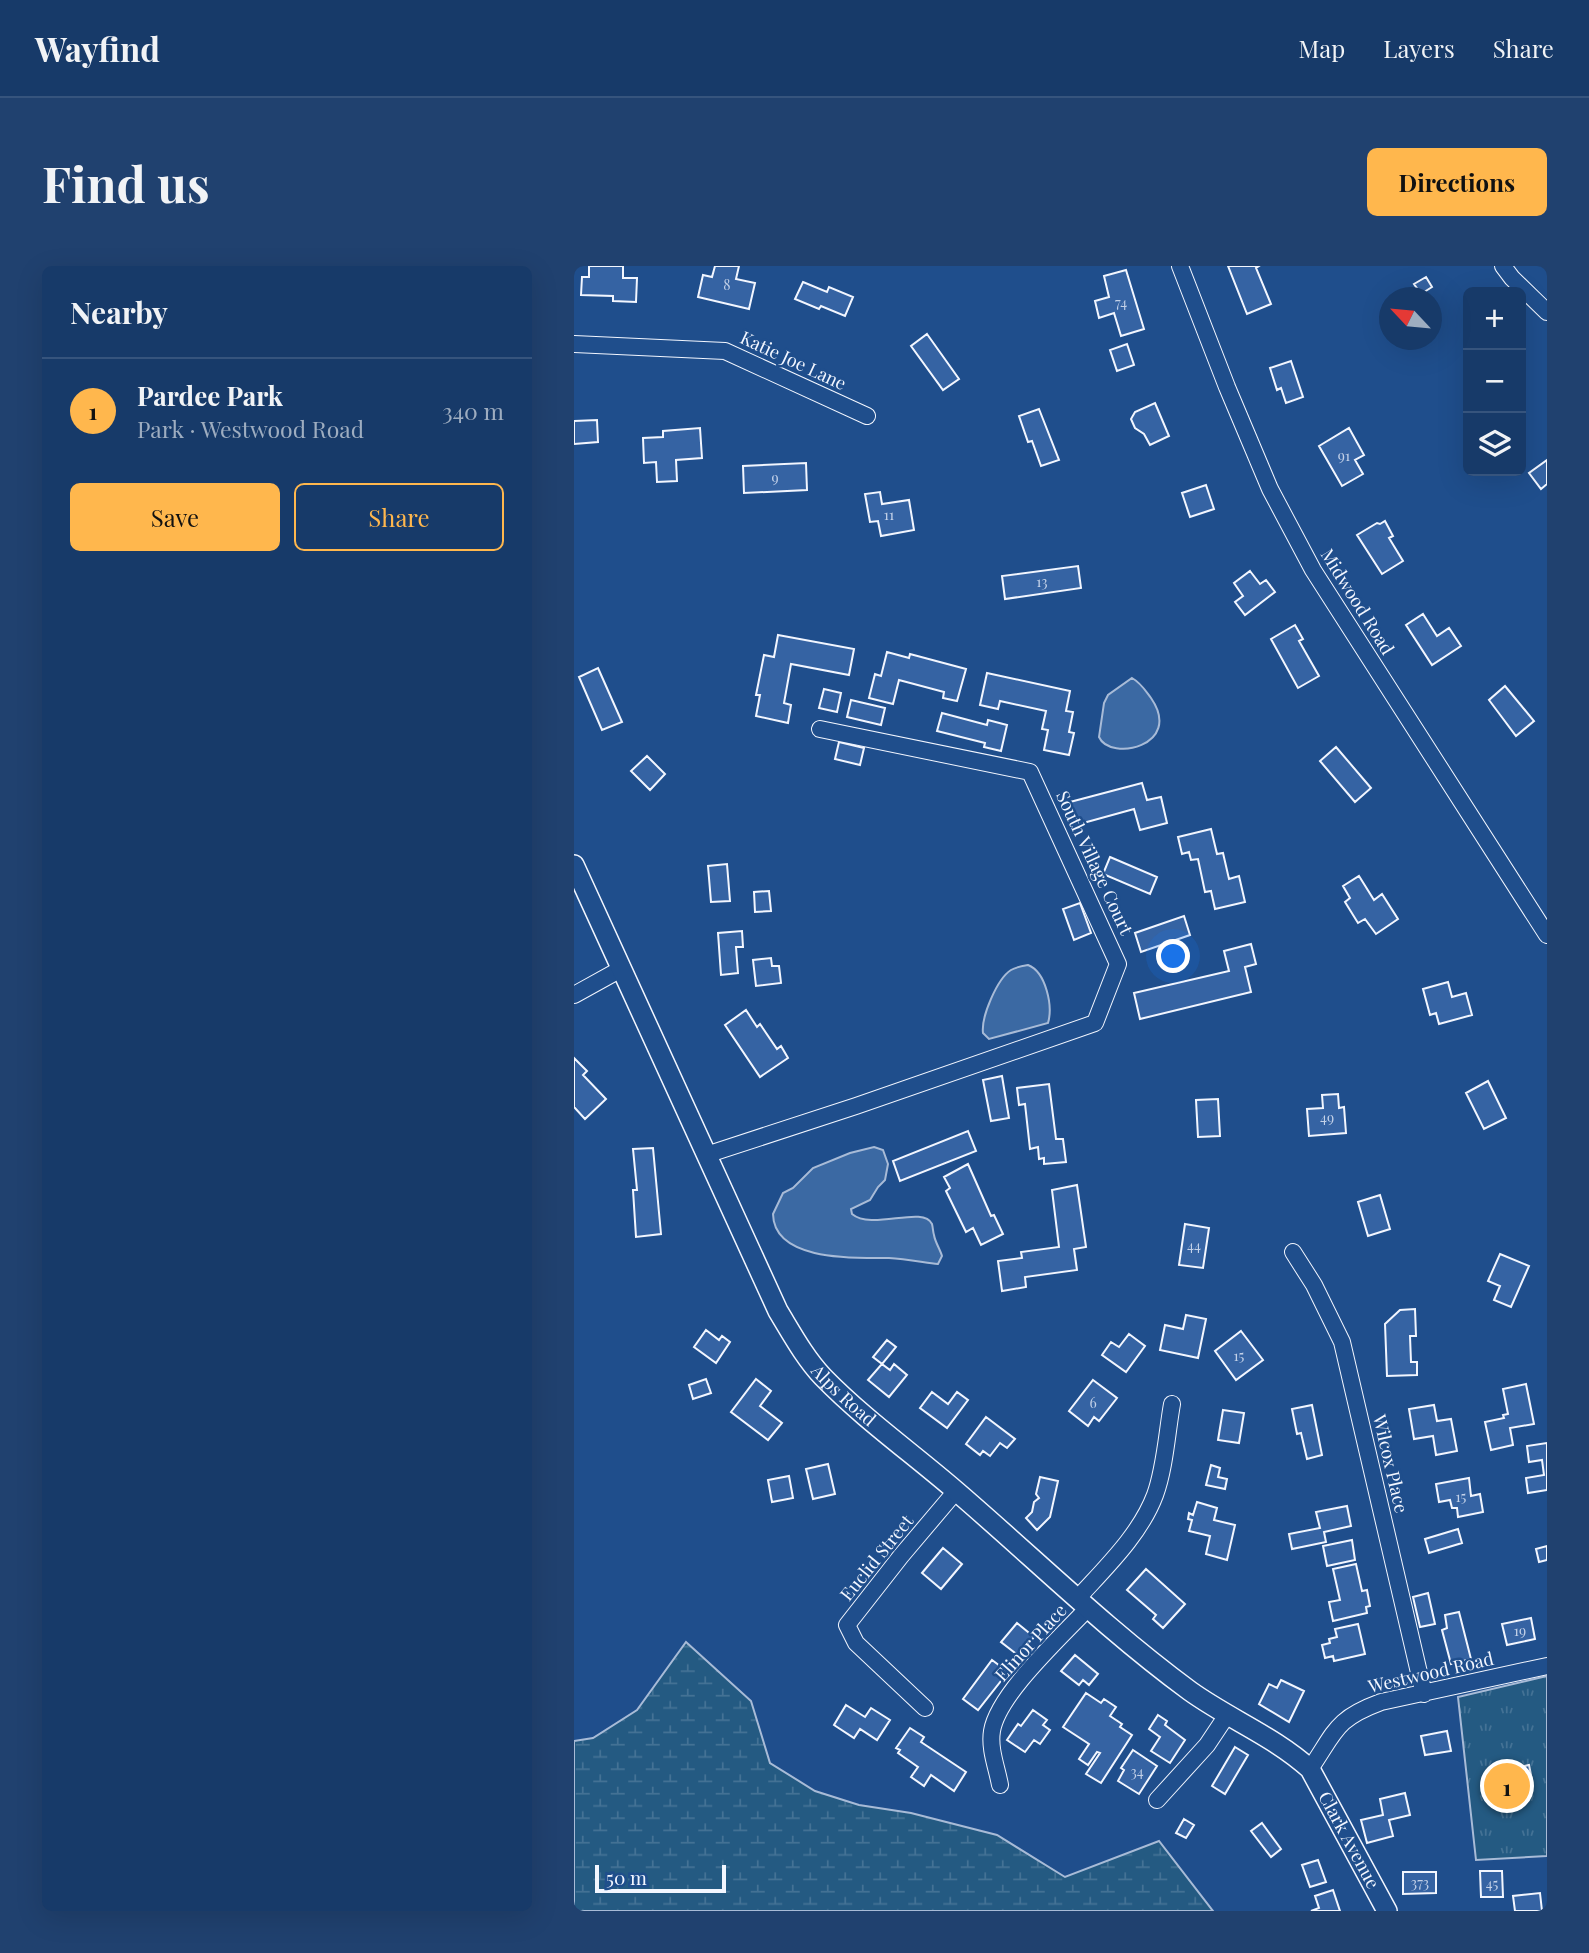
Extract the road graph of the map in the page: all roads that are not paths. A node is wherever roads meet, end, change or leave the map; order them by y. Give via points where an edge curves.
1 (1180, 266) edge
2 (1503, 266) edge
3 (1547, 312) edge
4 (574, 344) edge
5 (867, 416) dead end
6 (820, 729) dead end
7 (574, 865) edge
8 (1547, 935) edge
9 (621, 969) junction
10 (574, 995) edge
11 (706, 1155) junction
12 (1293, 1252) dead end
13 (1172, 1404) dead end
14 (956, 1491) junction
15 (1082, 1604) junction
16 (1547, 1666) edge
17 (1424, 1694) junction
18 (925, 1708) dead end
19 (1227, 1716) junction
20 (1310, 1769) junction
21 (1000, 1785) dead end
22 (1157, 1800) dead end
23 (1387, 1911) edge

1 - 8 street, Midwood Road via 1270,489 1313,570
2 - 3 street
4 - 5 street, Katie Joe Lane via 725,351
6 - 11 street, South Village Court via 1030,772 1118,964 1095,1023
7 - 9 street, Alps Road
9 - 10 street
9 - 11 street, Alps Road
11 - 14 street, Alps Road via 778,1311 803,1352 849,1401
12 - 17 street, Wilcox Place via 1342,1342
13 - 15 street, Elinor Place via 1149,1509
14 - 15 street, Alps Road
14 - 18 street, Euclid Street via 847,1625 856,1643
15 - 19 street, Alps Road
15 - 21 street, Elinor Place via 996,1717 992,1746
16 - 17 street, Westwood Road
17 - 20 street, Westwood Road via 1357,1711 1342,1721
19 - 20 street, Alps Road
19 - 22 street
20 - 23 street, Clark Avenue

